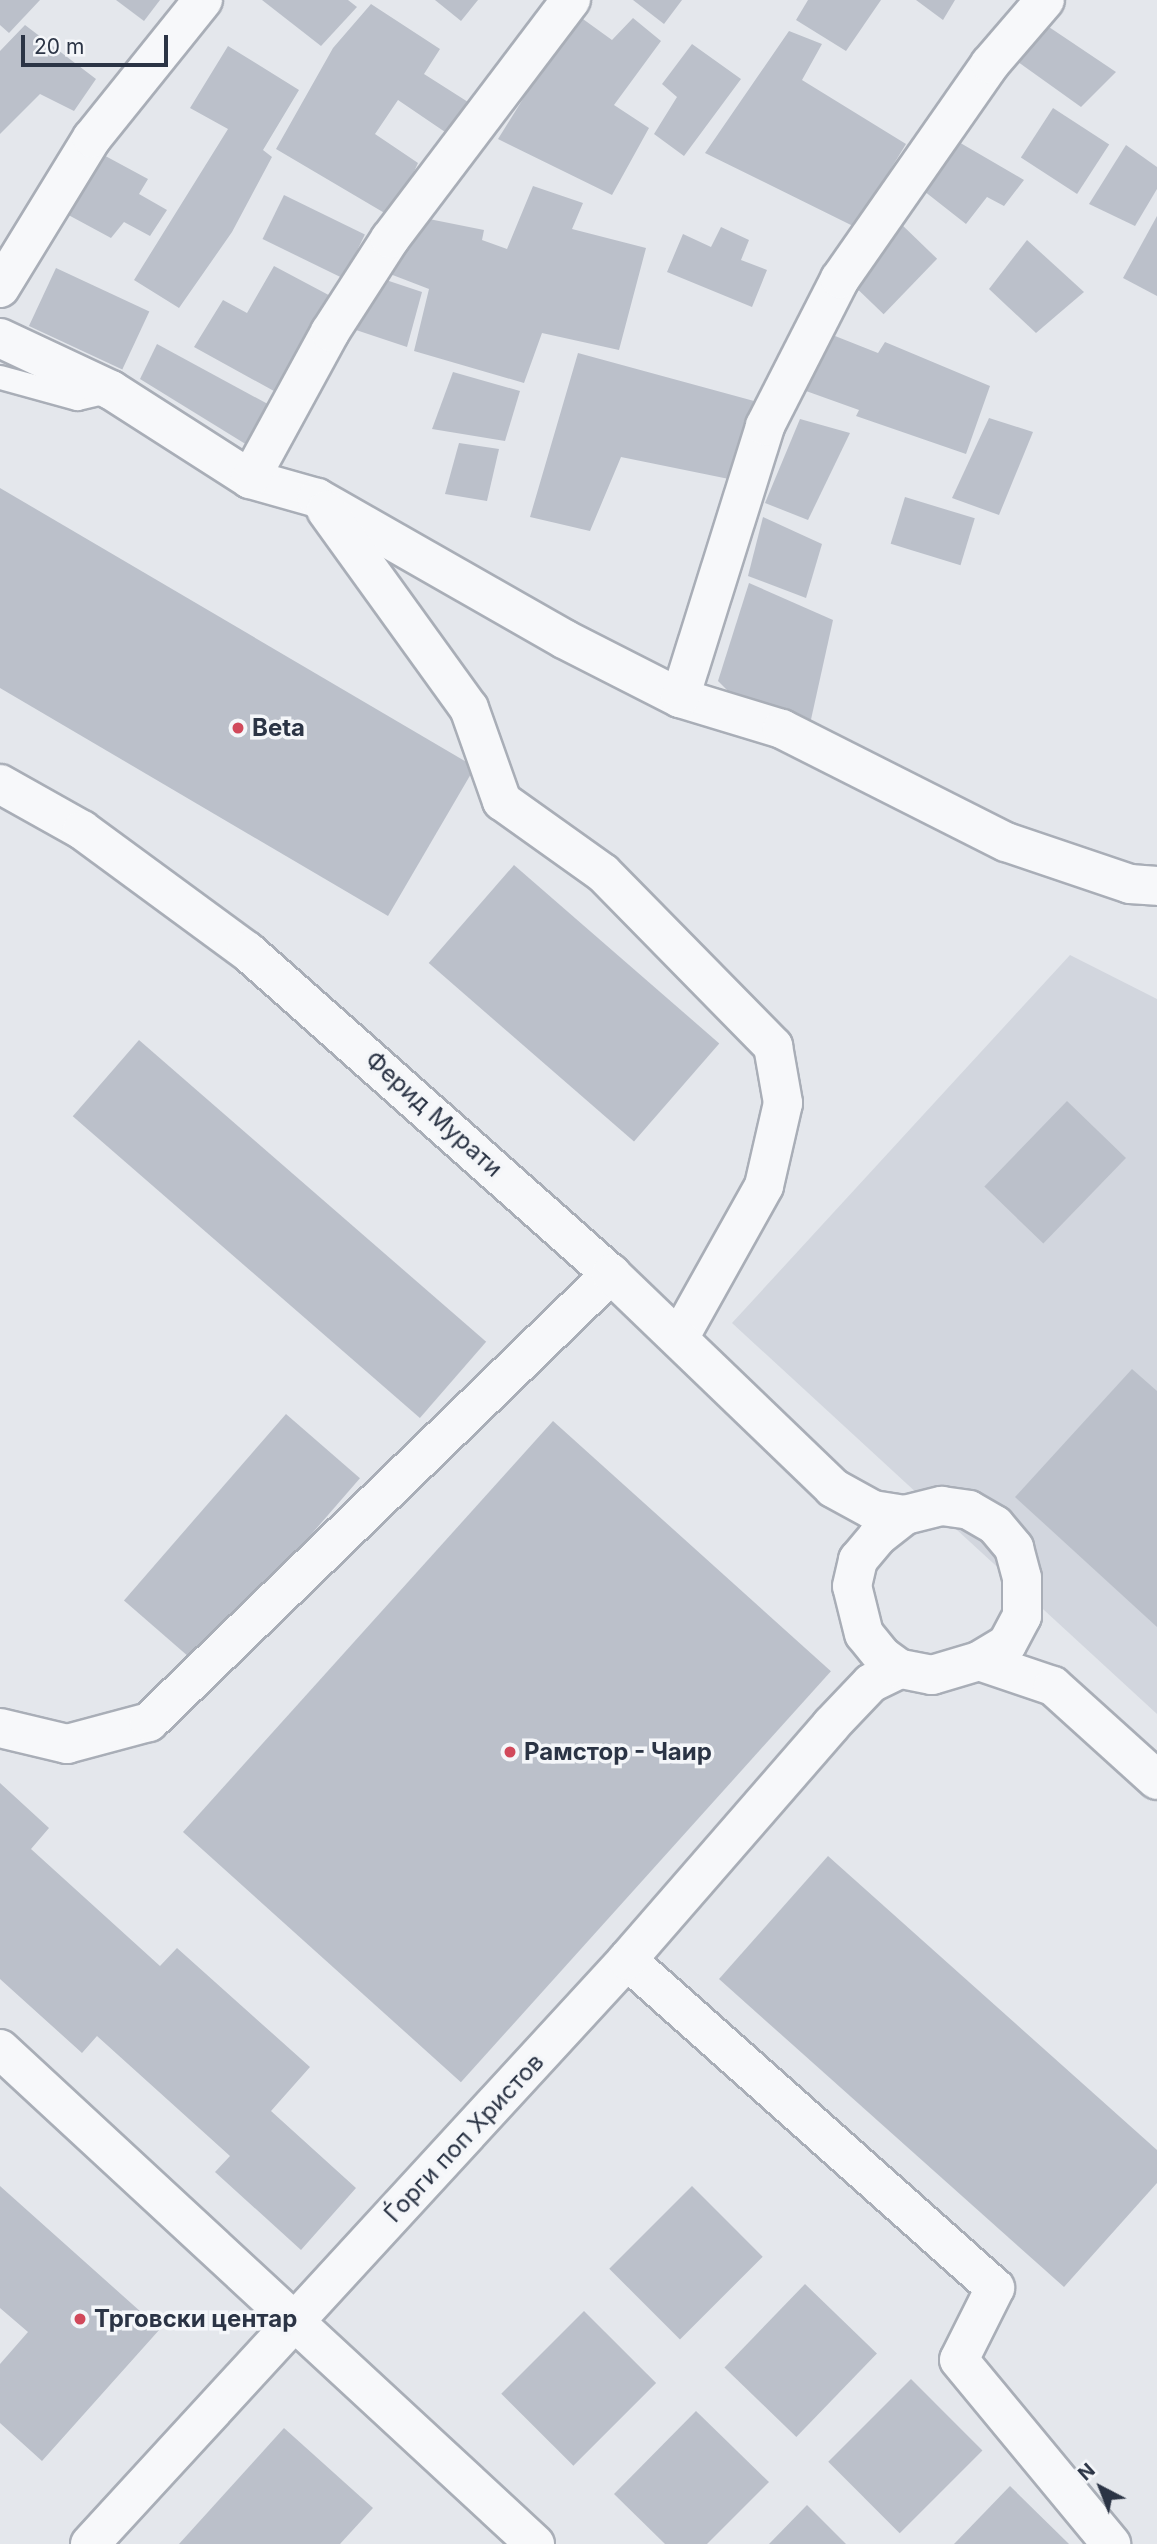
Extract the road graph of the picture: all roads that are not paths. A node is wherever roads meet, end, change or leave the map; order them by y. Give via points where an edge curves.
1 (203, 0) edge
2 (571, 0) edge
3 (1045, 0) edge
4 (0, 288) edge
5 (0, 338) edge
6 (0, 377) edge
7 (111, 390) junction
8 (250, 479) junction
9 (317, 498) junction
10 (680, 698) junction
11 (0, 784) edge
12 (1157, 886) edge
13 (611, 1274) junction
14 (679, 1338) junction
15 (833, 1488) junction
16 (905, 1515) junction
17 (858, 1560) junction
18 (1022, 1616) junction
19 (864, 1634) junction
20 (979, 1661) junction
21 (900, 1669) junction
22 (1053, 1686) junction
23 (831, 1725) junction
24 (0, 1728) edge
25 (1157, 1780) edge
26 (627, 1960) junction
27 (0, 2049) edge
28 (295, 2322) junction
29 (90, 2544) edge
30 (535, 2544) edge
31 (1111, 2544) edge

1 - 4 street via 92,138
2 - 8 street via 390,239 330,332
3 - 10 street via 990,64 840,279 765,426
5 - 7 street
6 - 7 lane via 77,398
7 - 8 street
8 - 9 street
9 - 10 street via 564,639
9 - 14 street via 469,708 502,801 603,873 773,1046 783,1103 764,1186
10 - 12 street via 782,729 1006,842 1130,884
11 - 13 street, Ферид Мурати via 82,830 247,951
13 - 14 street, Ферид Мурати
13 - 24 street via 149,1722 67,1744
14 - 15 street, Ферид Мурати
15 - 16 street, Ферид Мурати via 873,1510
15 - 17 street, Ферид Мурати via 856,1532
16 - 17 street
16 - 18 street via 942,1506 969,1510 995,1525 1014,1548 1022,1578
17 - 19 street via 852,1586
18 - 20 street via 1007,1644
18 - 22 street
19 - 21 street
19 - 23 street, Ѓорги поп Христов via 853,1676
20 - 21 street via 932,1675
20 - 22 street
21 - 23 street, Ѓорги поп Христов via 871,1684
22 - 25 street
23 - 26 street, Ѓорги поп Христов
26 - 28 street, Ѓорги поп Христов
26 - 31 street via 995,2288 958,2360
27 - 28 street
28 - 29 street, Ѓорги поп Христов
28 - 30 street

